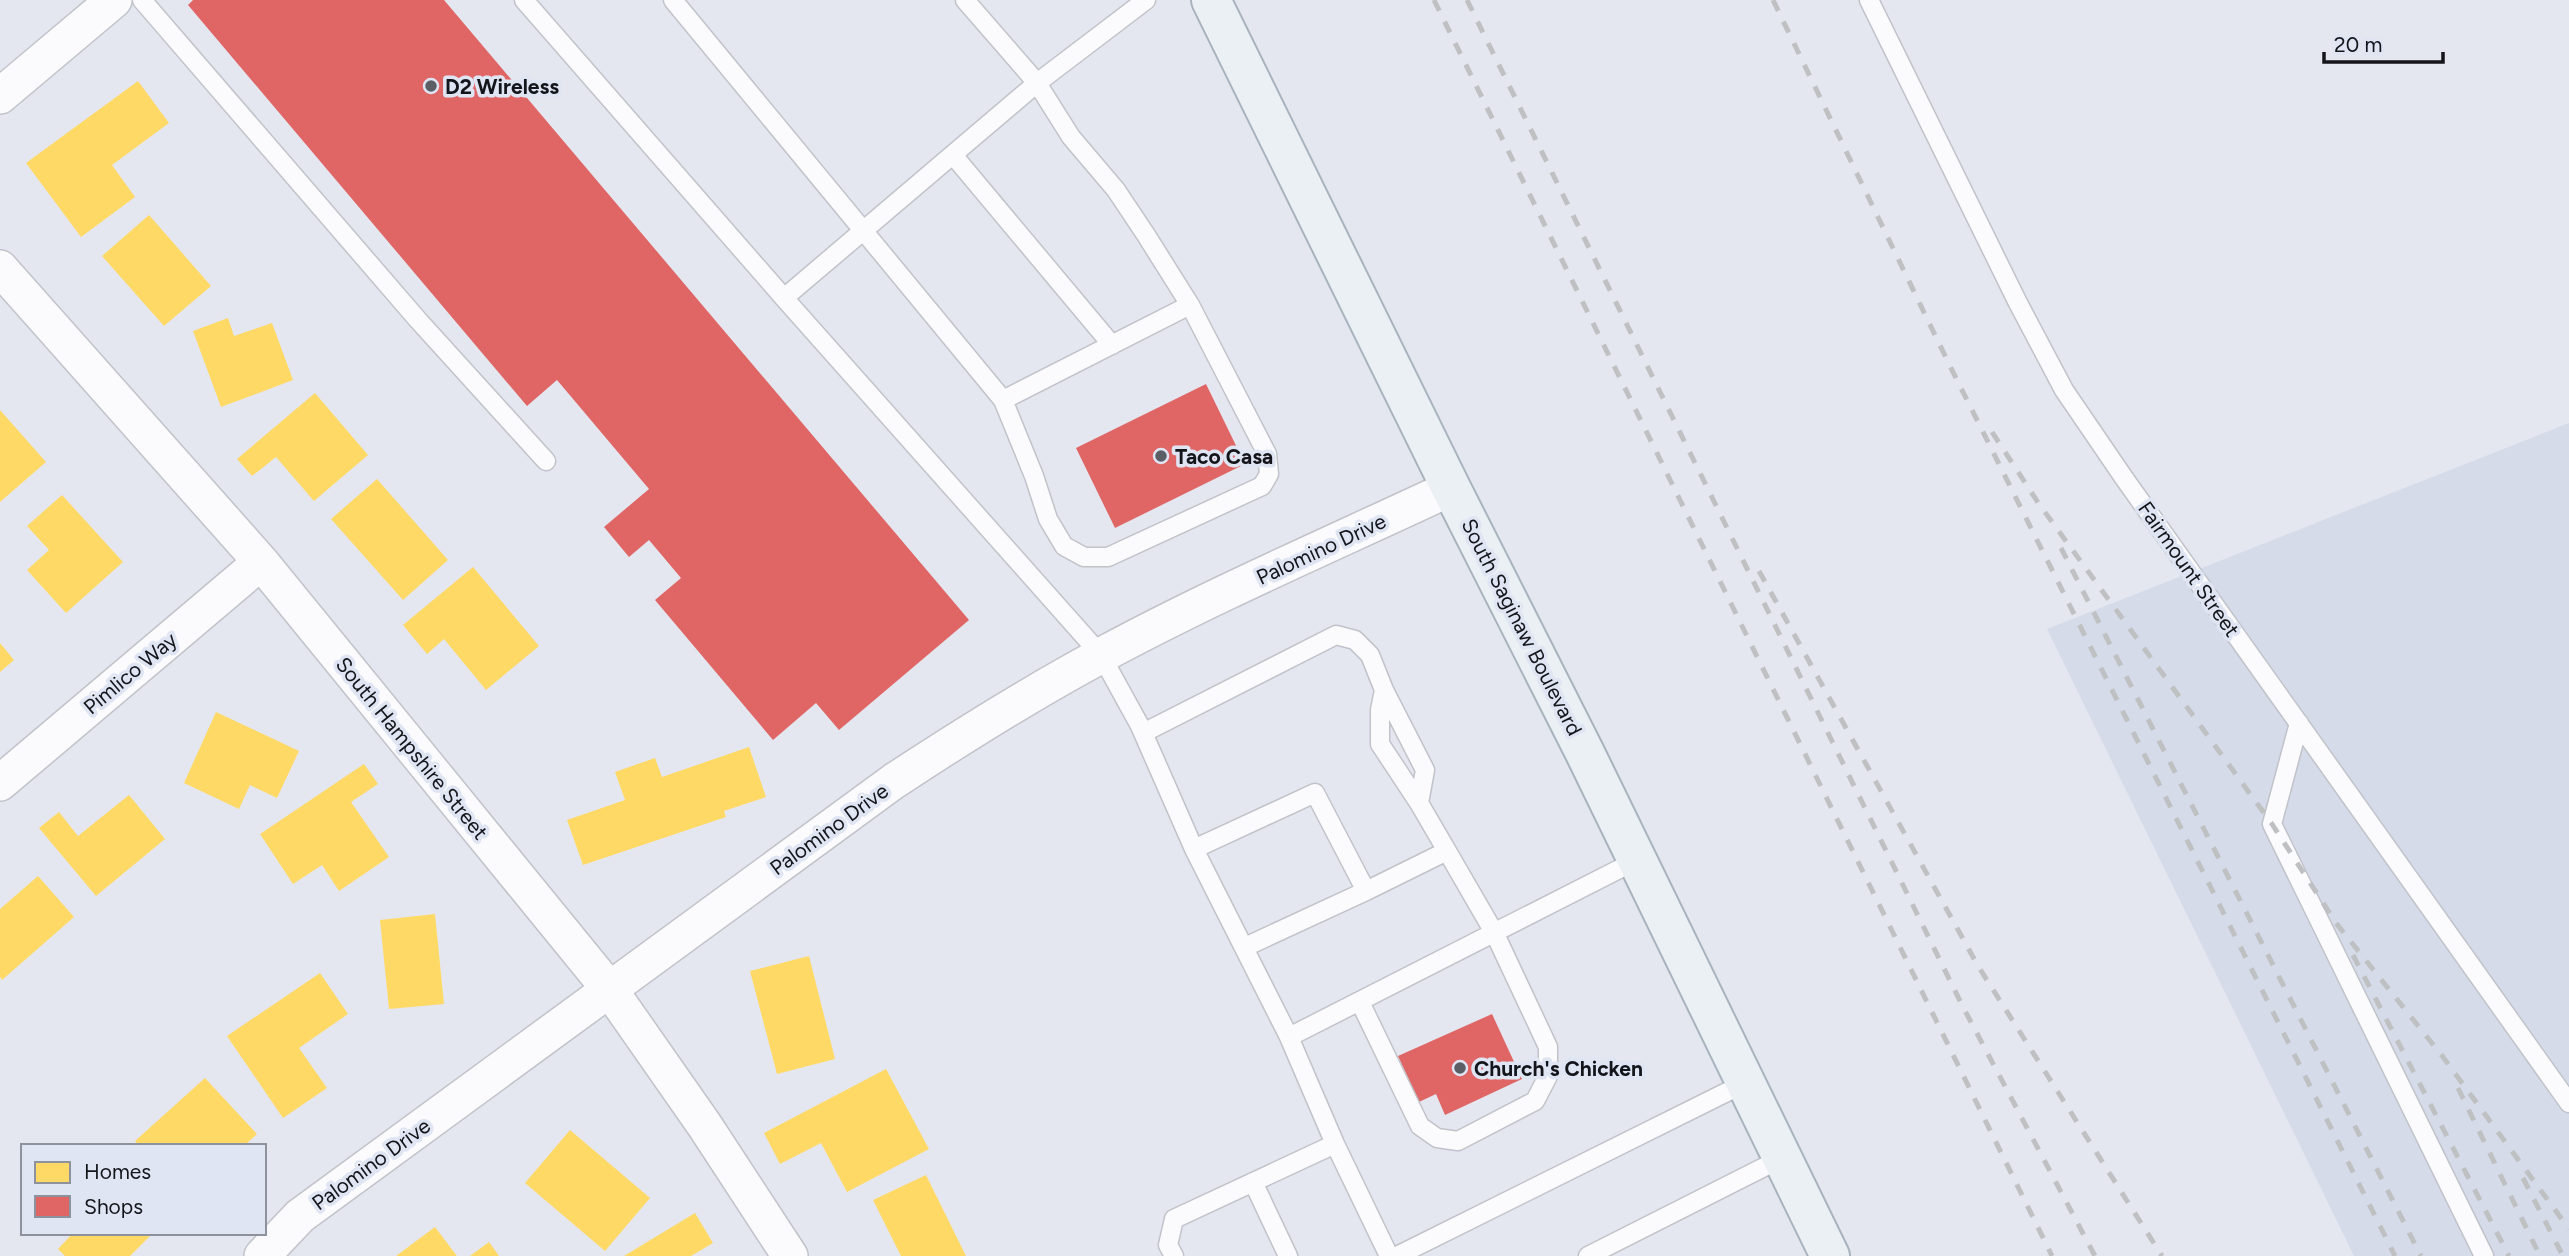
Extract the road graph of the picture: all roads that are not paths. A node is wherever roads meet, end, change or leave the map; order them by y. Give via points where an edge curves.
1 (114, 0) edge
2 (142, 0) edge
3 (524, 0) edge
4 (673, 0) edge
5 (965, 0) edge
6 (1146, 0) edge
7 (1211, 0) edge
8 (1869, 0) edge
9 (1037, 83) junction
10 (0, 96) edge
11 (953, 155) junction
12 (862, 231) junction
13 (0, 268) edge
14 (784, 298) junction
15 (1190, 305) junction
16 (1112, 345) junction
17 (1003, 400) junction
18 (546, 461) dead end
19 (1451, 488) junction
20 (261, 562) junction
21 (1101, 655) junction
22 (1384, 690) junction
23 (2299, 723) junction
24 (1143, 733) junction
25 (0, 783) edge
26 (1419, 803) junction
27 (1194, 849) junction
28 (1447, 851) junction
29 (1637, 860) junction
30 (1366, 891) junction
31 (1495, 934) junction
32 (1245, 947) junction
33 (610, 990) junction
34 (1360, 1002) junction
35 (1289, 1037) junction
36 (1745, 1083) junction
37 (2569, 1103) edge
38 (1335, 1144) junction
39 (1782, 1158) junction
40 (1253, 1182) junction
41 (262, 1256) edge
42 (790, 1256) edge
43 (1174, 1256) edge
44 (1288, 1256) edge
45 (1389, 1256) edge
46 (1398, 1256) edge
47 (1588, 1256) edge
48 (1830, 1256) edge
49 (2484, 1256) edge

1 - 10 street
2 - 18 lane
3 - 14 lane
4 - 12 lane
5 - 9 lane
6 - 9 lane
7 - 19 main road, South Saginaw Boulevard
8 - 23 lane, Fairmount Street via 2064,390
9 - 11 lane
9 - 15 lane via 1070,138 1116,190
11 - 12 lane
11 - 16 lane
12 - 14 lane
12 - 17 lane
13 - 20 street, South Hampshire Street
14 - 21 lane
15 - 16 lane
15 - 17 lane via 1267,454 1269,474 1262,486 1108,557 1084,557 1064,546 1048,519
16 - 17 lane
19 - 21 street, Palomino Drive
19 - 29 main road, South Saginaw Boulevard
20 - 25 street, Pimlico Way
20 - 33 street, South Hampshire Street
21 - 24 lane
21 - 33 street, Palomino Drive via 904,775
22 - 24 lane via 1370,655 1355,640 1335,635
22 - 26 lane via 1425,770
22 - 26 lane via 1380,744
23 - 37 lane, Fairmount Street
23 - 49 lane via 2272,824
24 - 27 lane
26 - 28 lane
27 - 30 lane via 1315,793
27 - 32 lane
28 - 30 lane
28 - 31 lane
29 - 31 lane
29 - 36 main road, South Saginaw Boulevard
30 - 32 lane
31 - 34 lane
31 - 34 lane via 1548,1047 1548,1076 1535,1101 1458,1141 1437,1138 1420,1126
32 - 35 lane
33 - 41 street, Palomino Drive via 300,1216
33 - 42 street, South Hampshire Street
34 - 35 lane
35 - 38 lane
36 - 39 main road, South Saginaw Boulevard
36 - 46 lane
38 - 40 lane
38 - 45 lane
39 - 47 lane
39 - 48 main road, South Saginaw Boulevard
40 - 43 lane via 1174,1219 1168,1245
40 - 44 lane

